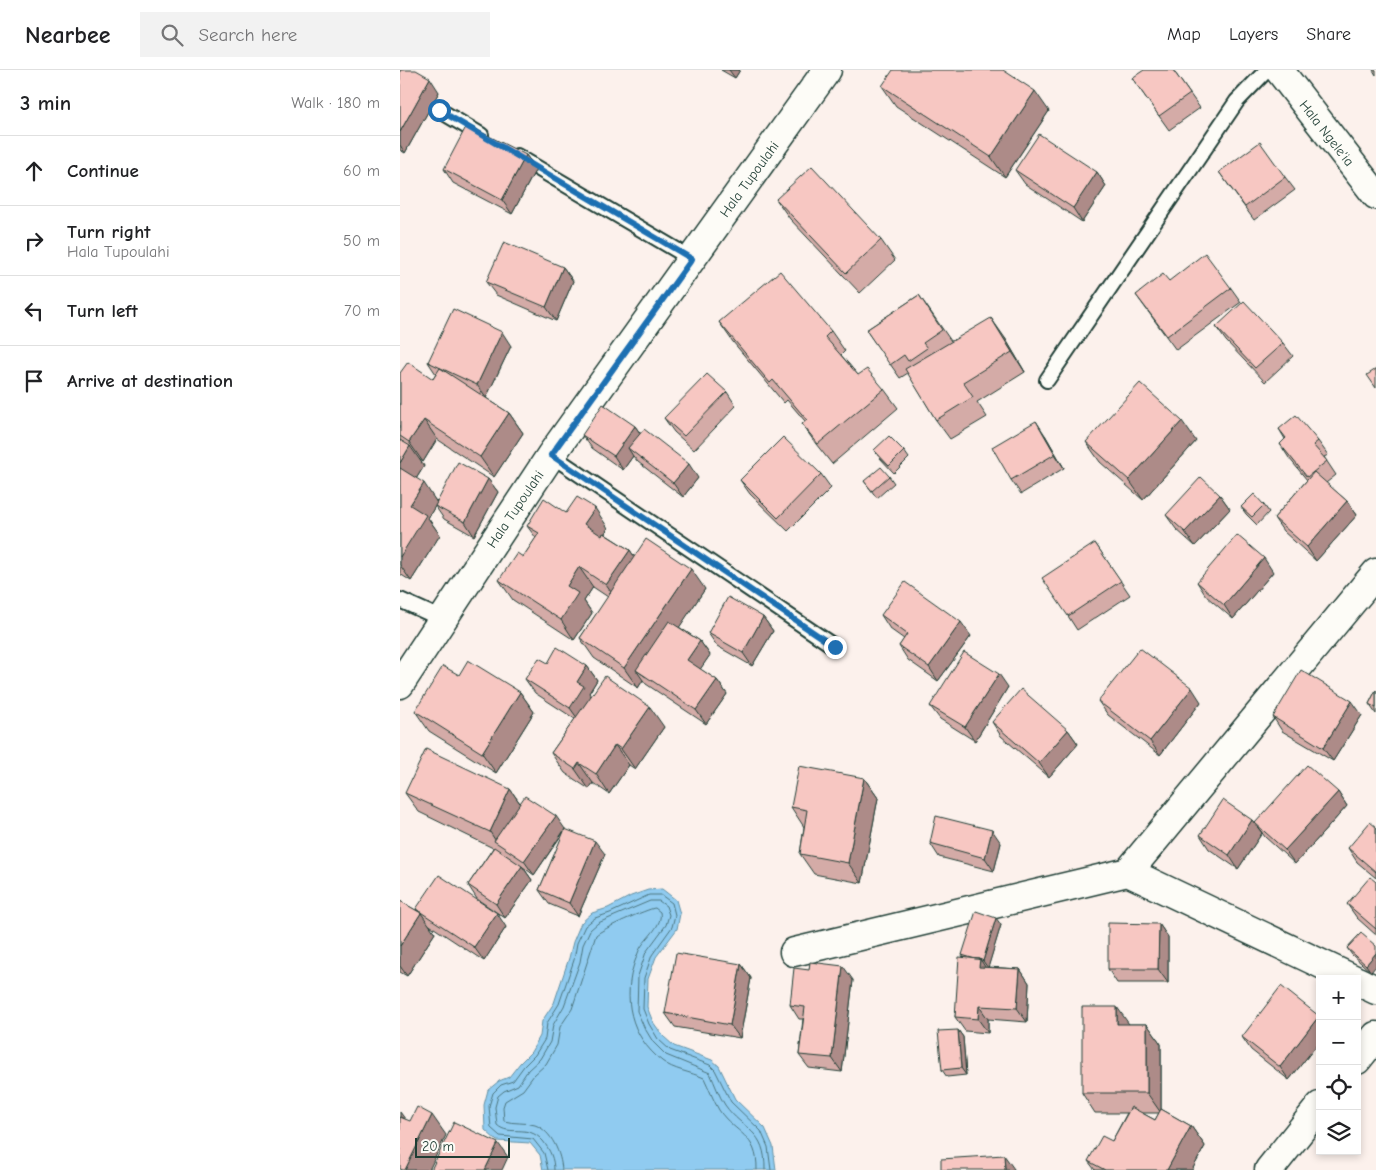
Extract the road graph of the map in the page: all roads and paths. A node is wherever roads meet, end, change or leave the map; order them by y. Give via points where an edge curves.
1 (828, 70) edge
2 (1267, 70) edge
3 (1279, 70) edge
4 (439, 110) dead end
5 (490, 140) edge
6 (506, 150) edge
7 (1376, 195) edge
8 (692, 259) junction
9 (1047, 380) dead end
10 (551, 455) junction
11 (1376, 573) edge
12 (400, 600) edge
13 (442, 619) junction
14 (835, 647) dead end
15 (400, 684) edge
16 (1128, 872) junction
17 (794, 952) dead end
18 (1345, 975) edge
19 (1361, 983) edge
20 (1376, 990) edge
21 (1376, 1036) edge
22 (1361, 1055) edge
23 (1317, 1110) edge
24 (1269, 1170) edge

1 - 8 street, Hala Tupoulahi
2 - 9 lane via 1237,101
3 - 7 street, Hala Ngele'ia
4 - 5 lane
6 - 8 lane
8 - 10 street, Hala Tupoulahi
10 - 13 street, Hala Tupoulahi
10 - 14 lane
11 - 16 street
12 - 13 lane
13 - 15 street, Hala Tupoulahi
16 - 17 street
16 - 18 street
19 - 20 street
21 - 22 street
23 - 24 street

